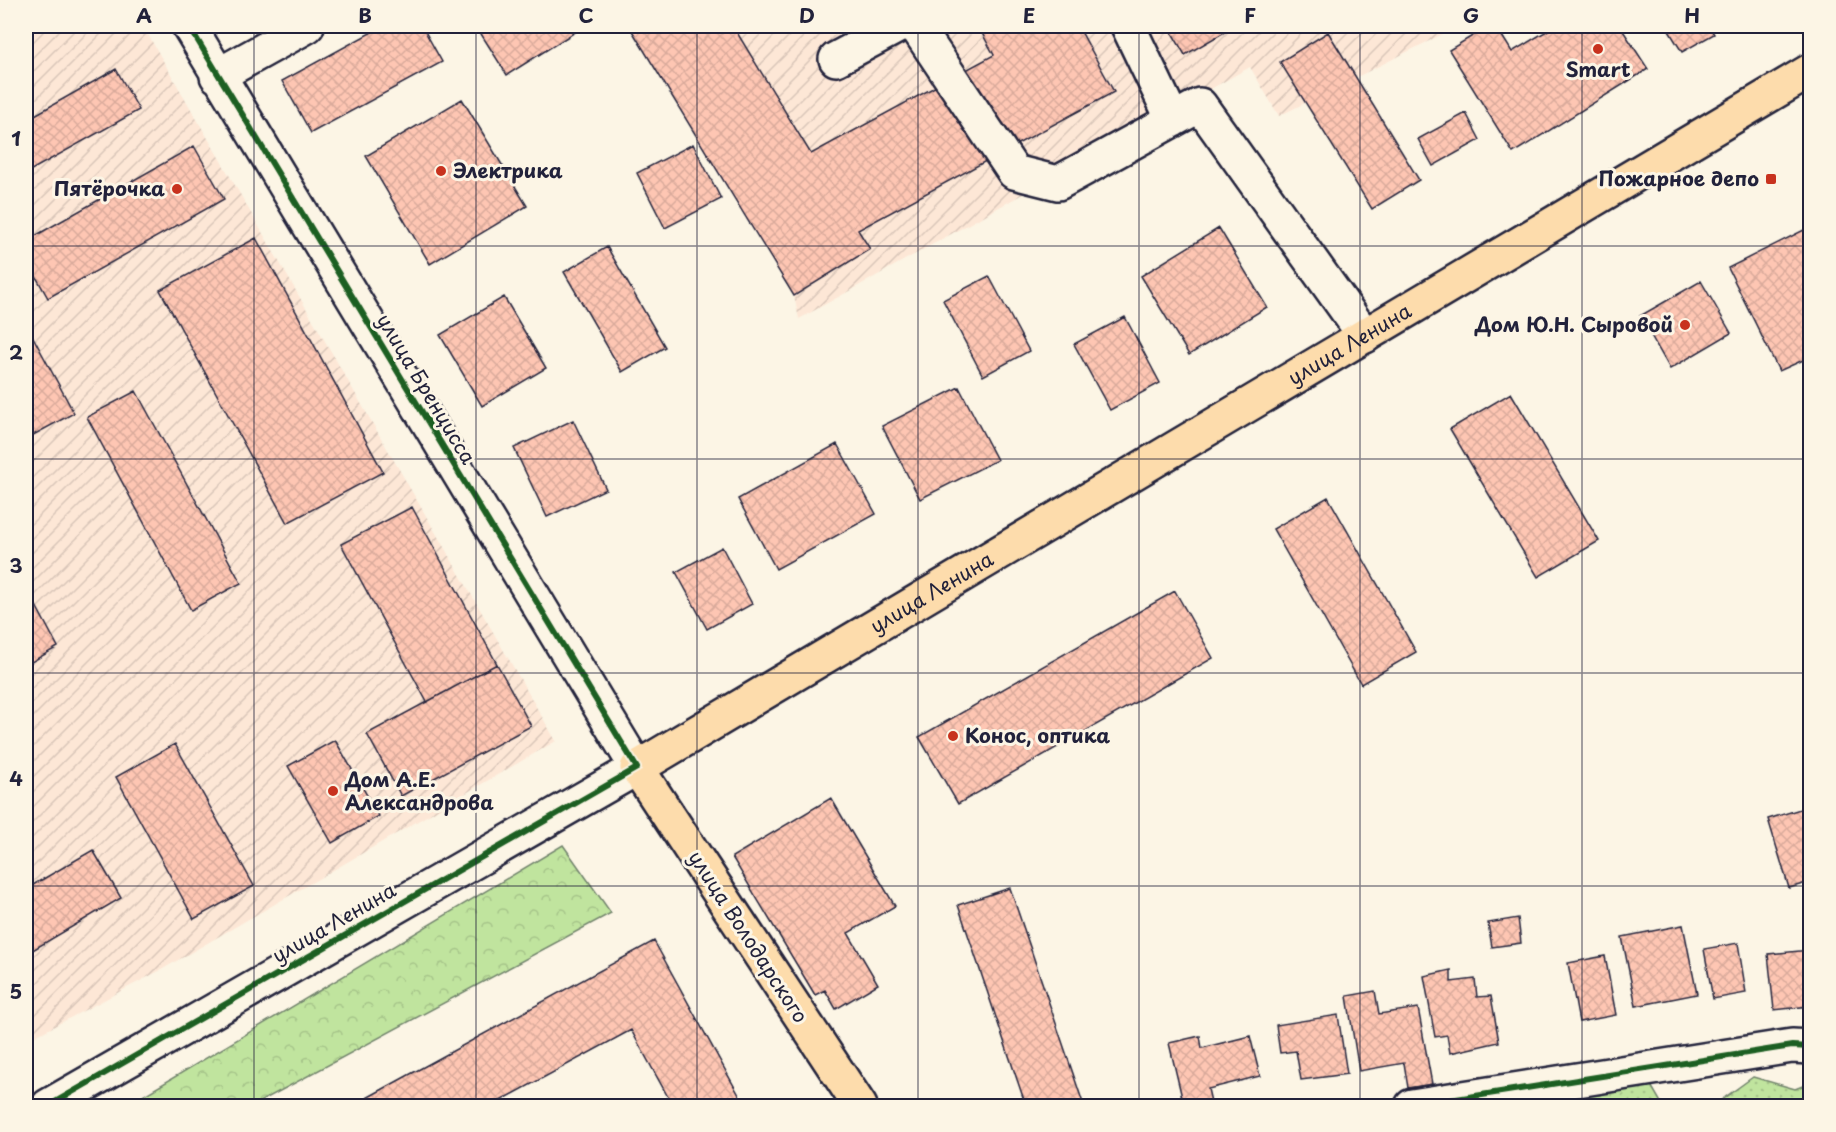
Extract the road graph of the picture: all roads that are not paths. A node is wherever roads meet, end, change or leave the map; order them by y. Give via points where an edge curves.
1 (189, 26) edge
2 (307, 26) edge
3 (898, 26) edge
4 (916, 26) edge
5 (1128, 26) edge
6 (836, 59) dead end
7 (1810, 70) edge
8 (217, 76) junction
9 (1173, 120) junction
10 (1365, 336) junction
11 (637, 768) junction
12 (1810, 1047) edge
13 (48, 1107) edge
14 (860, 1107) edge
15 (1412, 1107) edge

1 - 8 street, улица Бренцисса
2 - 8 street
3 - 6 street
4 - 9 street via 1014,172 1058,183
5 - 9 street
7 - 10 main road, улица Ленина
8 - 11 street, улица Бренцисса
9 - 10 street via 1200,105
10 - 11 main road, улица Ленина
11 - 13 street, улица Ленина
11 - 14 main road, улица Володарского
12 - 15 street via 1770,1049

